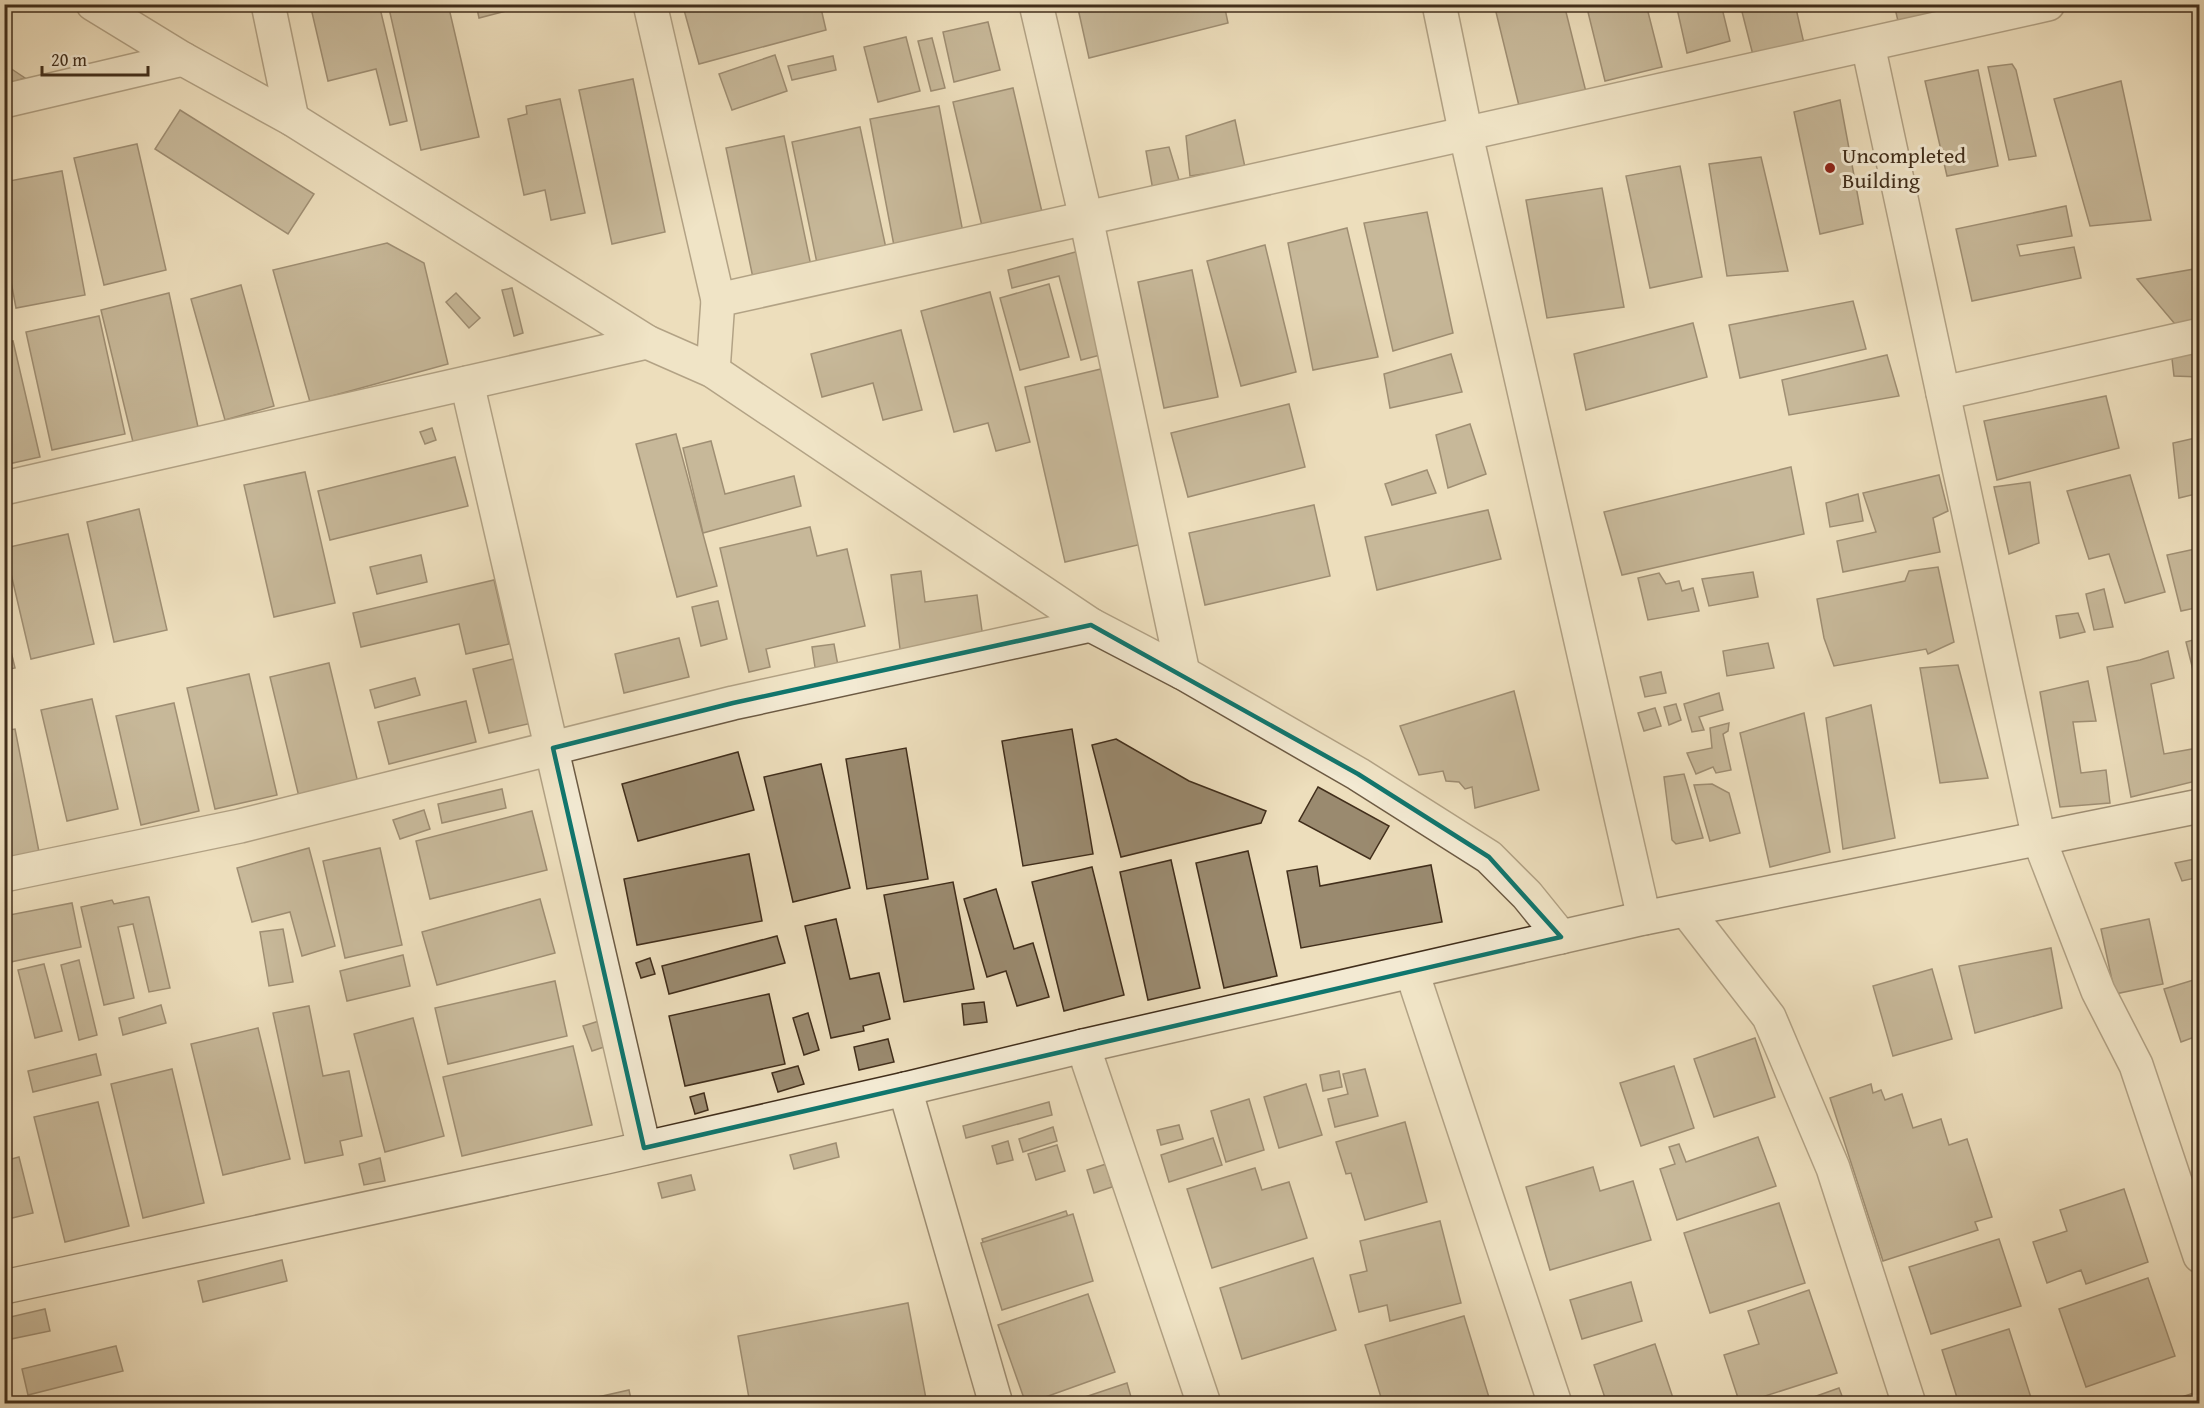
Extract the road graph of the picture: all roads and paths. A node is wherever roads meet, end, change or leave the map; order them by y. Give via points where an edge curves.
1 (93, 4) edge
2 (268, 4) edge
3 (650, 4) edge
4 (1036, 4) edge
5 (1439, 4) edge
6 (2048, 4) edge
7 (1868, 45) junction
8 (183, 58) junction
9 (4, 101) edge
10 (292, 119) junction
11 (1466, 135) junction
12 (1086, 218) junction
13 (718, 300) junction
14 (2199, 335) edge
15 (647, 342) junction
16 (713, 371) junction
17 (467, 383) junction
18 (1943, 393) junction
19 (4, 488) edge
20 (1091, 625) junction
21 (1183, 673) junction
22 (553, 748) junction
23 (2199, 806) edge
24 (2039, 839) junction
25 (4, 876) edge
26 (1686, 910) junction
27 (1644, 918) junction
28 (1561, 937) junction
29 (1412, 972) junction
30 (1083, 1046) junction
31 (905, 1089) junction
32 (644, 1148) junction
33 (2199, 1256) edge
34 (4, 1287) edge
35 (996, 1404) edge
36 (1204, 1404) edge
37 (1555, 1404) edge
38 (1909, 1404) edge

1 - 8 street
2 - 10 street
3 - 13 street
4 - 12 street
5 - 11 street
6 - 7 street
7 - 11 street
7 - 18 street
8 - 9 street
8 - 10 street
10 - 15 street
11 - 12 street
11 - 27 street
12 - 13 street
12 - 21 street
13 - 16 street
14 - 18 street
15 - 16 street
15 - 17 street
16 - 20 street
17 - 19 street
17 - 22 street
18 - 24 street
20 - 21 street
20 - 22 street via 733,703
21 - 28 street via 1358,774 1489,857
22 - 25 street via 240,826
22 - 32 street
23 - 24 street
24 - 26 street
24 - 33 street via 2098,991 2136,1065
26 - 27 street
26 - 38 street via 1769,1017 1833,1168
27 - 28 street
28 - 29 street
29 - 30 street
29 - 37 street
30 - 31 street
30 - 36 street
31 - 32 street
31 - 35 street
32 - 34 street

